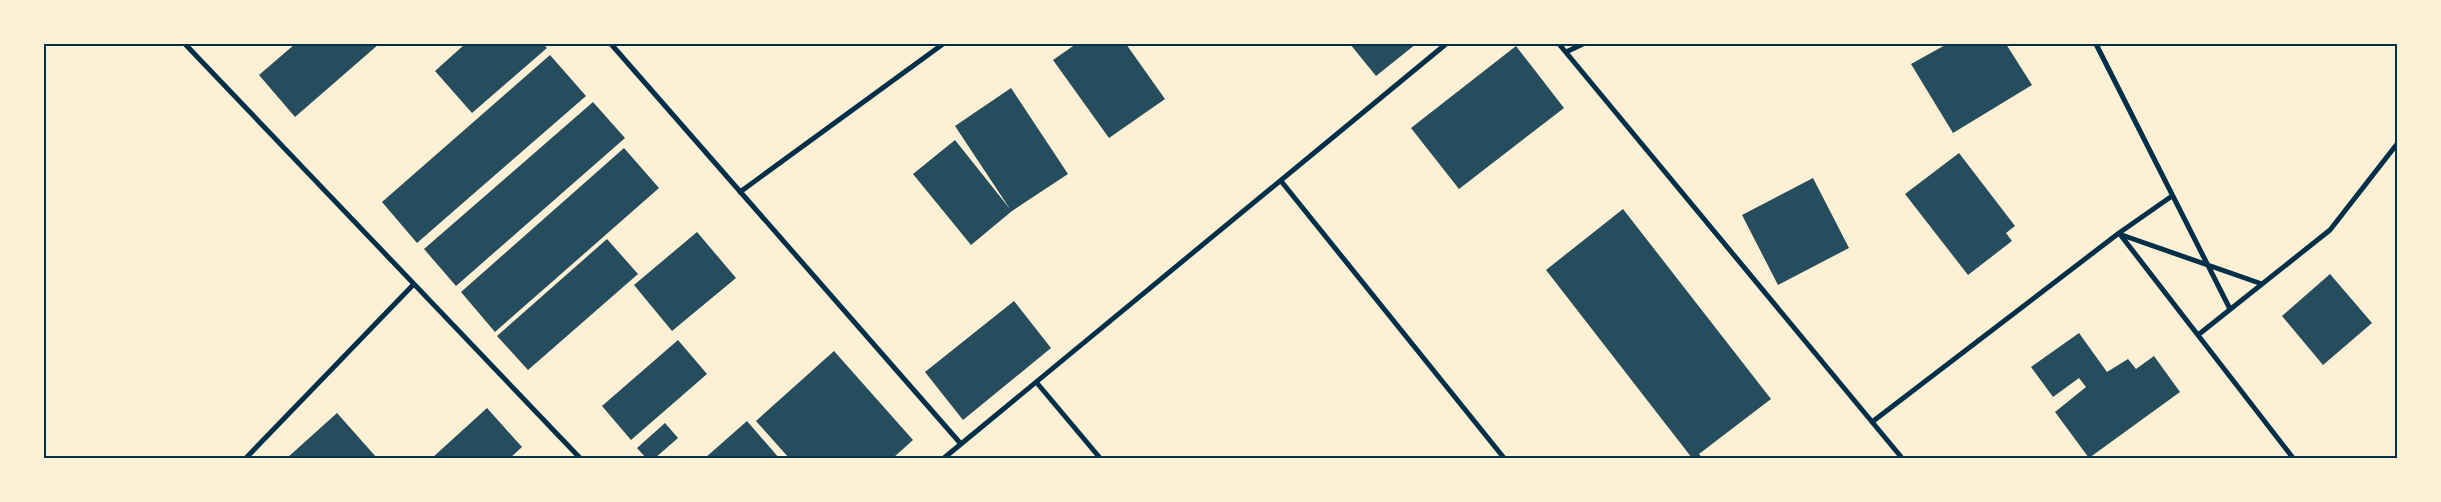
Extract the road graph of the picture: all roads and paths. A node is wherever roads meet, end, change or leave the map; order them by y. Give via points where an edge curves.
1 (185, 44) edge
2 (611, 44) edge
3 (943, 44) edge
4 (1446, 44) edge
5 (1559, 44) edge
6 (1583, 44) edge
7 (2096, 44) edge
8 (1566, 52) junction
9 (2397, 144) edge
10 (1281, 181) junction
11 (740, 192) junction
12 (2172, 196) junction
13 (2119, 233) junction
14 (2206, 264) junction
15 (2262, 284) junction
16 (413, 285) junction
17 (2230, 309) junction
18 (2198, 335) junction
19 (1037, 383) junction
20 (1872, 422) junction
21 (961, 444) junction
22 (246, 458) edge
23 (580, 458) edge
24 (944, 458) edge
25 (1100, 458) edge
26 (1504, 458) edge
27 (1902, 458) edge
28 (2293, 458) edge

1 - 16 street
2 - 11 street
3 - 11 street
4 - 10 street
5 - 8 street
6 - 8 street
7 - 12 street
8 - 20 street
9 - 15 street via 2330,230
10 - 19 street
10 - 26 street
11 - 21 street
12 - 13 street
12 - 14 street
13 - 14 street
13 - 18 street
13 - 20 street
14 - 15 street
14 - 17 street
15 - 17 street
16 - 22 street
16 - 23 street
17 - 18 street
18 - 28 street
19 - 21 street
19 - 25 street
20 - 27 street
21 - 24 street

